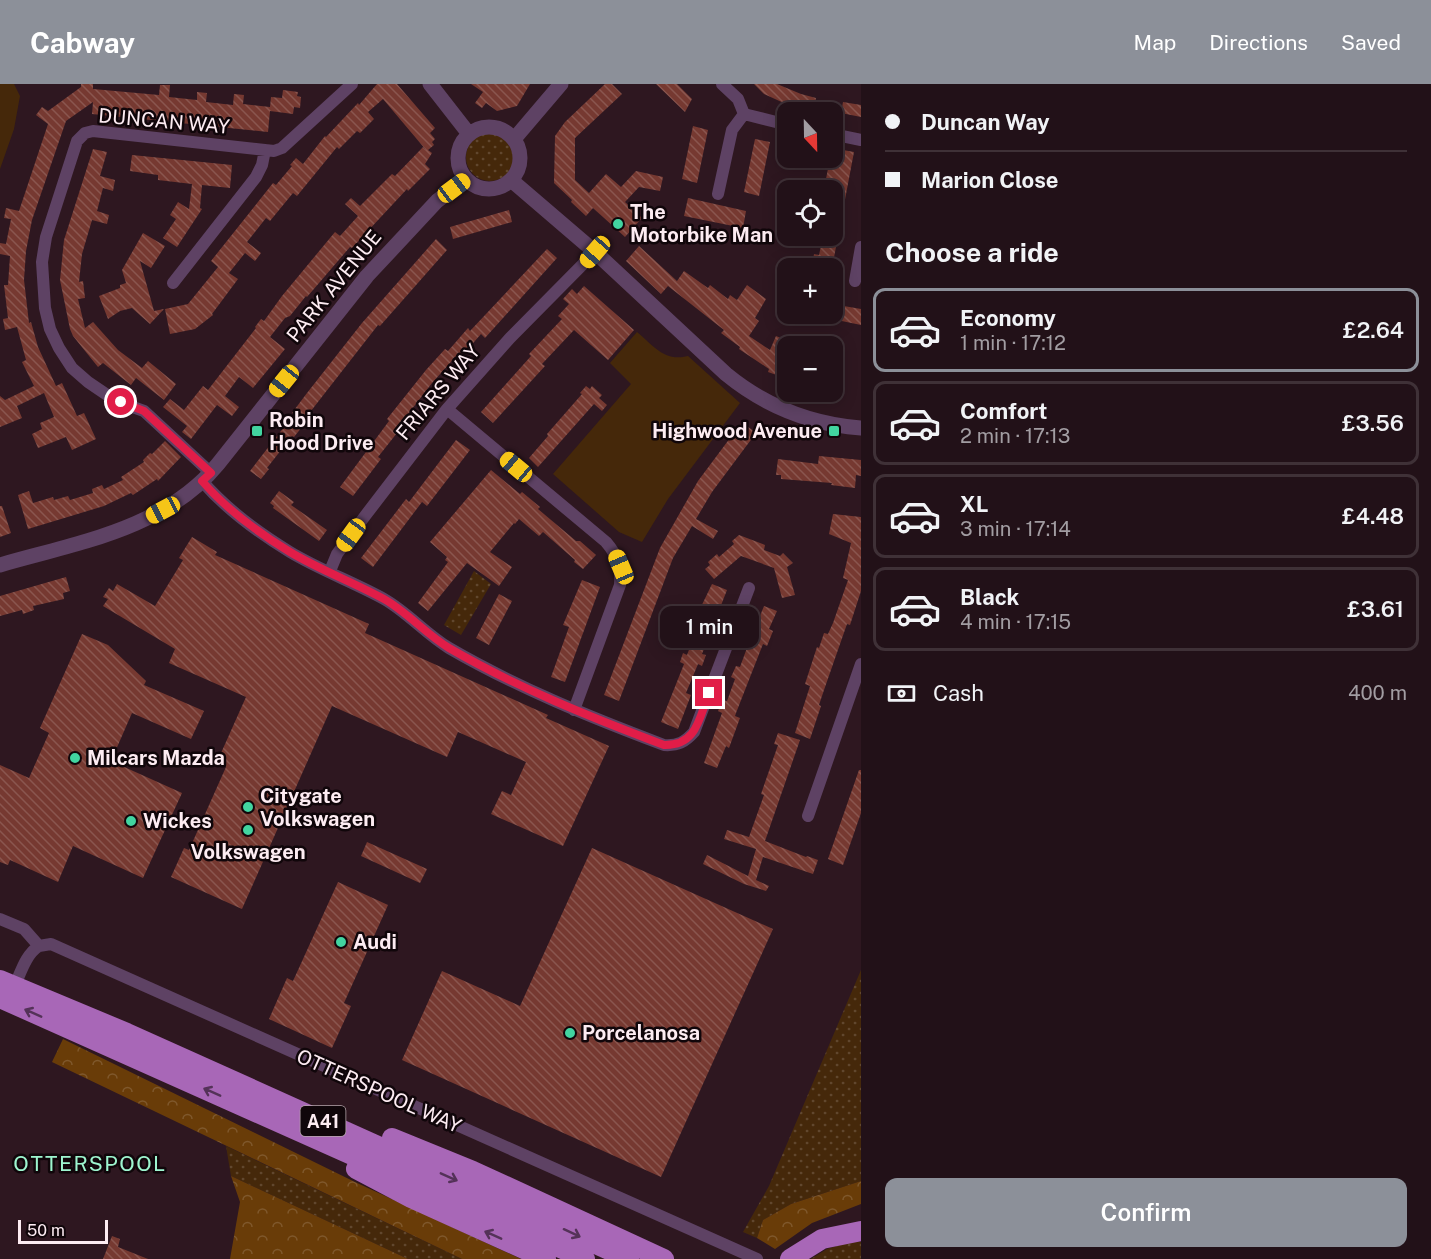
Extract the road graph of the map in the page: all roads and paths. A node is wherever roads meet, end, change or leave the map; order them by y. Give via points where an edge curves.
1 (352, 84) edge
2 (430, 84) edge
3 (561, 84) edge
4 (722, 84) edge
5 (744, 114) junction
6 (777, 122) edge
7 (469, 134) junction
8 (843, 136) edge
9 (515, 138) junction
10 (861, 140) edge
11 (265, 150) junction
12 (466, 179) junction
13 (511, 180) junction
14 (718, 194) dead end
15 (861, 248) edge
16 (595, 252) junction
17 (855, 281) dead end
18 (173, 283) dead end
19 (447, 409) junction
20 (861, 428) edge
21 (206, 477) junction
22 (0, 565) edge
23 (330, 571) junction
24 (749, 588) dead end
25 (861, 664) edge
26 (574, 710) junction
27 (808, 816) dead end
28 (0, 919) edge
29 (39, 946) junction
30 (7, 982) edge
31 (0, 998) edge
32 (127, 1033) junction
33 (265, 1116) junction
34 (861, 1230) edge
35 (792, 1258) edge
36 (546, 1259) edge
37 (585, 1259) edge
38 (629, 1259) edge
39 (664, 1259) edge
40 (757, 1259) edge

1 - 11 street, DUNCAN WAY via 282,148
2 - 7 street
3 - 9 street
4 - 5 street via 738,99
5 - 6 street
5 - 14 street via 732,130
7 - 9 street via 494,127
7 - 12 street via 457,157
8 - 10 street
9 - 13 street via 519,168
11 - 18 street via 256,177
11 - 21 street, DUNCAN WAY via 85,133 77,141 46,237 42,262 45,308 58,348 87,382 144,411
12 - 13 street via 480,188 491,189
12 - 21 street, PARK AVENUE via 437,201 374,268
13 - 16 street
15 - 17 street
16 - 19 street, FRIARS WAY
16 - 20 street via 747,391 800,416
19 - 23 street, FRIARS WAY via 358,526
19 - 26 street via 615,552 621,567 621,585
21 - 22 street, PARK AVENUE via 163,510 123,529
21 - 23 street via 212,493 240,516 282,546
23 - 26 street via 386,600 447,646
24 - 26 street via 694,732 686,741 676,746 664,745
25 - 27 street
28 - 29 street via 24,929
29 - 30 street
29 - 40 street, OTTERSPOOL WAY via 51,944 61,948
30 - 32 highway, A41
33 -> 31 highway, A41
32 -> 38 highway, A41
32 - 39 highway via 473,1171
36 -> 33 highway via 369,1177
33 - 37 highway, A41
34 - 35 highway via 822,1239

